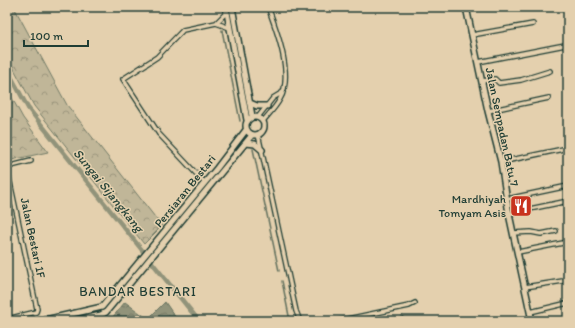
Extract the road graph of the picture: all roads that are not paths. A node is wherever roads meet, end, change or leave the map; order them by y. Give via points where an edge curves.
1 (232, 7) edge
2 (268, 7) edge
3 (466, 7) edge
4 (226, 10) edge
5 (216, 23) junction
6 (533, 24) dead end
7 (230, 28) junction
8 (472, 35) junction
9 (565, 45) dead end
10 (478, 62) junction
11 (550, 71) dead end
12 (482, 81) junction
13 (283, 92) junction
14 (549, 98) dead end
15 (250, 103) junction
16 (267, 106) junction
17 (488, 111) junction
18 (252, 116) junction
19 (258, 117) junction
20 (247, 120) junction
21 (263, 121) junction
22 (246, 130) junction
23 (258, 134) junction
24 (252, 135) junction
25 (246, 143) junction
26 (568, 148) edge
27 (262, 150) junction
28 (31, 161) dead end
29 (501, 162) junction
30 (7, 167) edge
31 (205, 183) junction
32 (568, 186) edge
33 (507, 199) junction
34 (568, 202) edge
35 (509, 214) junction
36 (556, 231) dead end
37 (513, 233) junction
38 (568, 242) edge
39 (518, 252) junction
40 (563, 282) dead end
41 (525, 287) junction
42 (414, 303) dead end
43 (568, 303) edge
44 (85, 311) junction
45 (530, 312) junction
46 (7, 319) edge
47 (87, 320) edge
48 (41, 321) edge
49 (74, 321) edge
50 (300, 321) edge
51 (338, 321) edge
52 (532, 321) edge

1 - 15 street
2 - 13 street via 284,55
3 - 8 street, Jalan Sempadan Batu 7
4 - 5 street
4 - 7 street
5 - 7 street
5 - 31 street via 183,30 157,57 123,79 162,138
6 - 8 street
7 - 20 street
8 - 10 street, Jalan Sempadan Batu 7
9 - 10 street
10 - 12 street, Jalan Sempadan Batu 7
11 - 12 street via 514,81
12 - 17 street, Jalan Sempadan Batu 7
13 - 16 street via 275,96
13 - 21 street
14 - 17 street
15 - 16 street via 260,107
15 - 18 street
16 - 19 street
17 - 29 street, Jalan Sempadan Batu 7
18 - 19 street
18 - 20 street
19 - 21 street
20 - 22 street
21 - 23 street via 263,130
22 - 24 street
22 - 31 street, Persiaran Bestari
23 - 24 street
23 - 27 street
24 - 25 street, Persiaran Bestari
25 - 27 street via 255,144
25 - 47 street, Persiaran Bestari via 106,312
26 - 29 street
27 - 50 street
28 - 30 street
29 - 33 street, Jalan Sempadan Batu 7
30 - 46 street, Jalan Bestari 1F via 37,305 36,312
31 - 44 street, Persiaran Bestari via 102,307
32 - 33 street
33 - 35 street, Jalan Sempadan Batu 7
34 - 35 street
35 - 37 street, Jalan Sempadan Batu 7
36 - 37 street via 541,234
37 - 39 street, Jalan Sempadan Batu 7
38 - 39 street
39 - 41 street, Jalan Sempadan Batu 7
40 - 41 street
41 - 45 street, Jalan Sempadan Batu 7
42 - 51 street
43 - 45 street
44 - 47 street
44 - 48 street, Persiaran Bestari
45 - 52 street, Jalan Sempadan Batu 7
47 - 49 street, Persiaran Bestari

